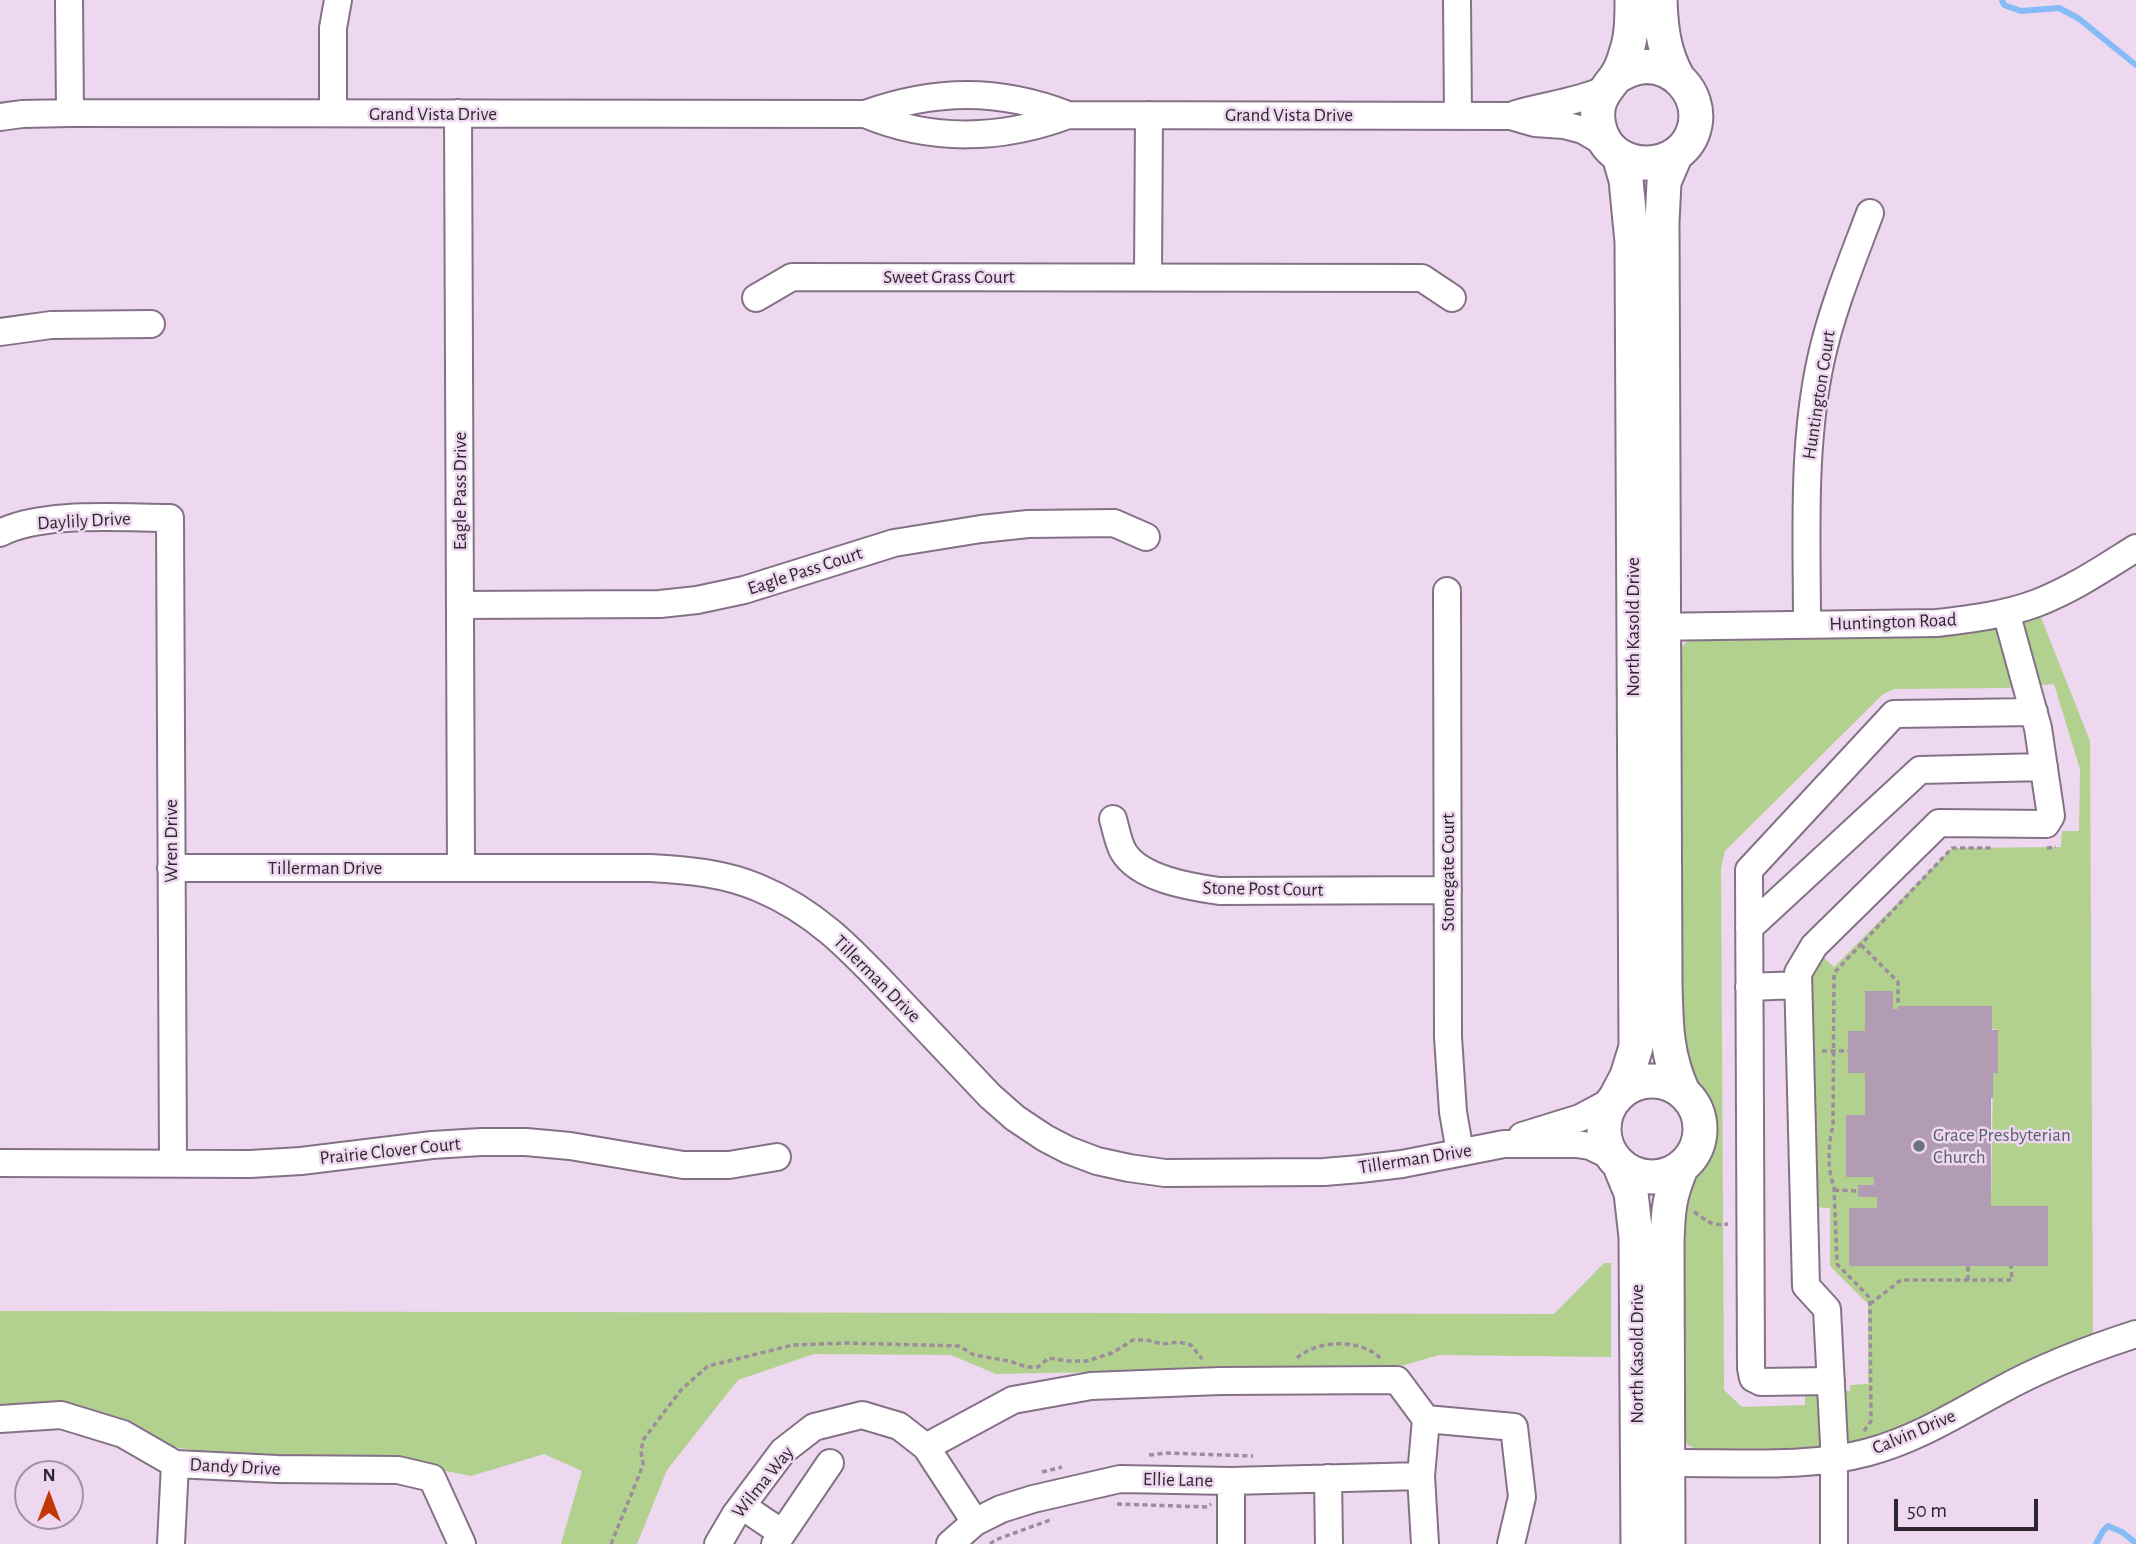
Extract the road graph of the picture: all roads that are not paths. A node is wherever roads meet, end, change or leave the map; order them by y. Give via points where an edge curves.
1 (69, 0) edge
2 (338, 0) edge
3 (1457, 0) edge
4 (1632, 0) edge
5 (1660, 0) edge
6 (1678, 78) junction
7 (1610, 83) junction
8 (70, 113) junction
9 (333, 113) junction
10 (458, 113) junction
11 (866, 114) junction
12 (1068, 115) junction
13 (1149, 115) junction
14 (1458, 116) junction
15 (1511, 116) junction
16 (0, 117) edge
17 (1613, 150) junction
18 (1676, 154) junction
19 (1870, 213) dead end
20 (1148, 277) junction
21 (755, 298) dead end
22 (1452, 298) dead end
23 (151, 324) dead end
24 (0, 332) edge
25 (170, 518) joint
26 (0, 533) edge
27 (1146, 537) dead end
28 (2136, 548) edge
29 (1447, 591) dead end
30 (460, 605) junction
31 (2006, 612) junction
32 (1807, 625) junction
33 (1648, 627) junction
34 (2034, 712) junction
35 (2044, 767) junction
36 (1113, 819) dead end
37 (172, 868) junction
38 (461, 868) junction
39 (1448, 890) junction
40 (1749, 928) junction
41 (1798, 985) junction
42 (1749, 988) junction
43 (1683, 1092) junction
44 (1614, 1098) junction
45 (1504, 1144) junction
46 (1460, 1152) junction
47 (778, 1157) dead end
48 (1617, 1161) junction
49 (0, 1163) edge
50 (173, 1163) junction
51 (1682, 1166) junction
52 (2136, 1334) edge
53 (1831, 1381) junction
54 (0, 1419) edge
55 (1426, 1419) junction
56 (926, 1447) junction
57 (1833, 1452) junction
58 (830, 1463) dead end
59 (1668, 1463) junction
60 (175, 1464) junction
61 (1420, 1476) junction
62 (1328, 1478) junction
63 (1638, 1480) junction
64 (1231, 1487) junction
65 (742, 1506) junction
66 (975, 1522) junction
67 (779, 1539) edge
68 (171, 1544) edge
69 (463, 1544) edge
70 (718, 1544) edge
71 (950, 1544) edge
72 (1231, 1544) edge
73 (1329, 1544) edge
74 (1425, 1544) edge
75 (1511, 1544) edge
76 (1638, 1544) edge
77 (1668, 1544) edge
78 (1834, 1544) edge

1 - 8 street
2 - 9 street via 333,28
3 - 14 street
4 - 7 main road via 1629,46
5 - 6 main road via 1665,50
6 - 7 main road via 1654,67 1641,67
6 - 18 main road via 1693,99 1695,125
7 - 15 street, Grand Vista Drive via 1583,99
7 - 17 main road via 1598,118 1602,136
8 - 9 street, Grand Vista Drive
8 - 16 street, Grand Vista Drive
9 - 10 street, Grand Vista Drive
10 - 11 street, Grand Vista Drive
10 - 30 street, Eagle Pass Drive
11 - 12 street, Grand Vista Drive via 966,94 1044,106
11 - 12 street, Grand Vista Drive via 888,124 965,136
12 - 13 street, Grand Vista Drive
13 - 14 street, Grand Vista Drive
13 - 20 street
14 - 15 street, Grand Vista Drive
15 - 17 street, Grand Vista Drive via 1583,130
17 - 18 main road via 1648,164
17 - 33 main road, North Kasold Drive via 1626,180 1632,242
18 - 33 main road, North Kasold Drive via 1662,197
19 - 32 street, Huntington Court via 1839,293 1811,418
20 - 21 street, Sweet Grass Court via 792,277
20 - 22 street, Sweet Grass Court via 1422,278
23 - 24 street via 51,325
25 - 26 street, Daylily Drive via 66,518 35,521
25 - 37 street, Wren Drive
27 - 30 street, Eagle Pass Court via 1114,523 1017,525 894,543 754,587 696,600
28 - 31 street, Huntington Road via 2066,590
29 - 39 street, Stonegate Court
30 - 38 street, Eagle Pass Drive
31 - 32 street, Huntington Road via 1937,623
31 - 34 street
32 - 33 street, Huntington Road
33 - 43 main road, North Kasold Drive via 1666,1012 1671,1064
33 - 44 main road, North Kasold Drive via 1636,1047 1628,1076
34 - 35 street
34 - 40 street via 1894,714 1749,870
35 - 40 street via 1920,770
35 - 41 street via 2051,816 2046,824 1939,824 1814,946 1798,973
36 - 39 street, Stone Post Court via 1124,852 1138,865 1189,887 1219,891
37 - 38 street, Tillerman Drive
37 - 50 street, Wren Drive
38 - 46 street, Tillerman Drive via 688,870 758,887 790,903 845,943 1015,1118 1056,1144 1097,1161 1165,1172 1324,1172
39 - 46 street, Stonegate Court via 1449,1063
40 - 42 street
41 - 42 street
41 - 53 street via 1806,1286 1827,1309
42 - 53 street via 1753,1378 1761,1382
43 - 44 main road via 1671,1084 1649,1081 1629,1086
43 - 51 main road via 1695,1107 1700,1126 1695,1151
44 - 45 street, Tillerman Drive via 1580,1118
44 - 48 main road via 1603,1130
45 - 46 street, Tillerman Drive
45 - 48 street, Tillerman Drive via 1590,1146
47 - 50 street, Prairie Clover Court via 729,1165 683,1165 570,1146 481,1142 301,1161
48 - 51 main road via 1629,1172 1651,1177
48 - 63 main road, North Kasold Drive via 1631,1193 1636,1237
49 - 50 street, Prairie Clover Court
51 - 59 main road, North Kasold Drive via 1668,1210
52 - 57 street, Calvin Drive via 2041,1369 1901,1442 1870,1452
53 - 57 street
54 - 60 street, Dandy Drive via 61,1415 123,1434
55 - 56 street via 1397,1380 1091,1385 1013,1400
55 - 61 street
55 - 75 street via 1514,1427 1521,1497
56 - 65 street, Wilma Way via 899,1426 862,1415 814,1427 783,1451
56 - 66 street, Wilma Way
57 - 59 street, Calvin Drive
57 - 78 street
58 - 67 street
59 - 63 street, Calvin Drive
59 - 77 main road, North Kasold Drive
60 - 68 street
60 - 69 street, Dandy Drive via 398,1470 432,1478
61 - 62 street, Ellie Lane
61 - 74 street
62 - 64 street, Ellie Lane
62 - 73 street
63 - 76 main road, North Kasold Drive
64 - 66 street, Ellie Lane via 1120,1479 1033,1499
64 - 72 street
65 - 67 street
65 - 70 street, Wilma Way
66 - 71 street, Ellie Lane

